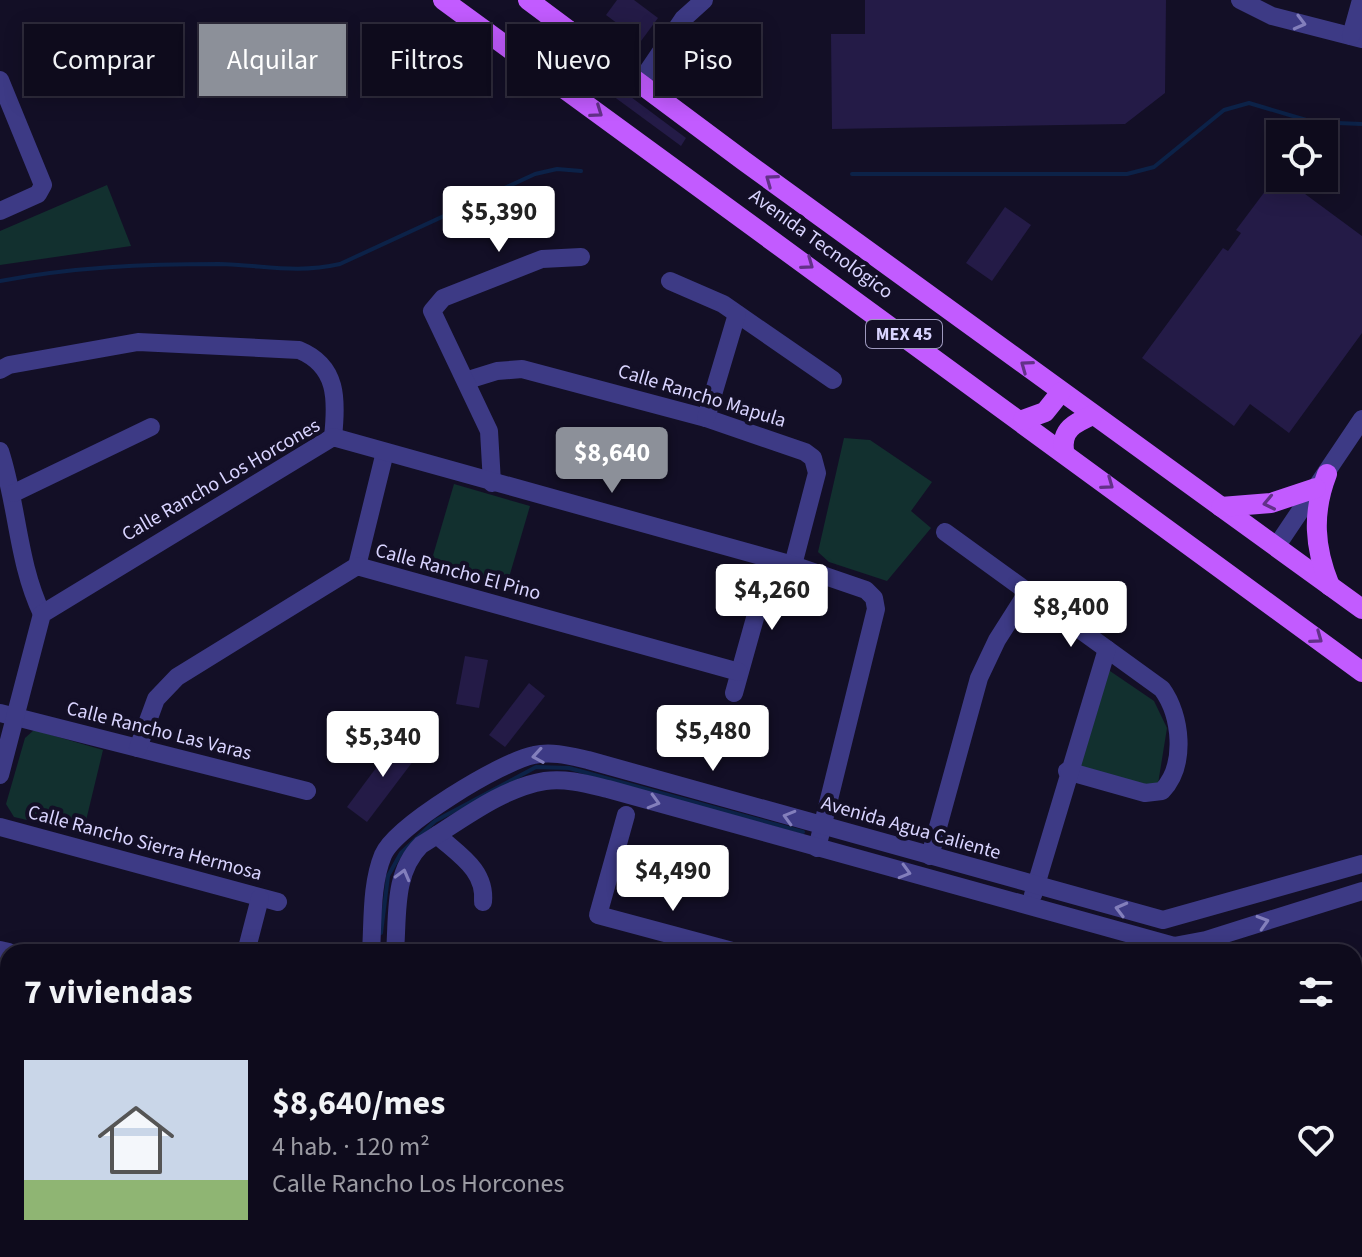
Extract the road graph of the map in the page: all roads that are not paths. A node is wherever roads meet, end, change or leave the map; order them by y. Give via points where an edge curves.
1 (443, 0) edge
2 (528, 0) edge
3 (704, 0) edge
4 (1240, 0) edge
5 (1361, 0) edge
6 (1273, 8) edge
7 (561, 24) edge
8 (1356, 38) edge
9 (507, 46) edge
10 (0, 80) edge
11 (639, 84) joint
12 (576, 96) edge
13 (0, 211) edge
14 (581, 257) dead end
15 (670, 281) dead end
16 (737, 314) junction
17 (0, 370) edge
18 (468, 380) junction
19 (833, 380) dead end
20 (1061, 392) junction
21 (1093, 415) junction
22 (706, 418) junction
23 (1362, 419) edge
24 (1023, 420) junction
25 (151, 427) dead end
26 (333, 437) junction
27 (0, 451) edge
28 (1064, 451) junction
29 (385, 452) junction
30 (1321, 481) junction
31 (492, 483) junction
32 (14, 493) junction
33 (1221, 507) junction
34 (945, 532) dead end
35 (1276, 547) junction
36 (771, 561) junction
37 (793, 565) junction
38 (357, 566) junction
39 (1330, 586) junction
40 (1027, 593) junction
41 (1362, 609) edge
42 (42, 614) junction
43 (1107, 649) junction
44 (739, 672) junction
45 (1362, 672) edge
46 (734, 693) dead end
47 (8, 715) edge
48 (138, 748) junction
49 (1067, 771) junction
50 (0, 775) edge
51 (307, 791) dead end
52 (626, 815) dead end
53 (822, 826) junction
54 (0, 827) edge
55 (437, 835) junction
56 (817, 848) junction
57 (930, 856) junction
58 (1362, 864) edge
59 (1035, 885) junction
60 (1362, 891) edge
61 (483, 902) dead end
62 (1030, 908) junction
63 (1197, 913) junction
64 (1163, 920) junction
65 (250, 944) edge
66 (372, 944) edge
67 (396, 944) edge
68 (706, 944) edge
69 (1159, 944) edge
70 (1175, 944) edge
71 (1213, 944) edge
72 (1219, 944) edge

1 - 9 main road, Avenida Tecnológico / MEX 45
2 - 7 main road, Avenida Tecnológico / MEX 45
3 - 11 street via 659,50
4 - 6 street
5 - 8 street
6 -> 8 street
10 - 13 street via 43,185 38,194
20 -> 11 main road, Avenida Tecnológico / MEX 45
12 -> 24 main road, Avenida Tecnológico / MEX 45
14 - 18 street via 542,259 435,305 435,323
15 - 16 street
16 - 19 street
16 - 22 street
17 - 26 street via 138,342 299,350 321,363 331,379 337,400
18 - 22 street, Calle Rancho Mapula via 522,369
18 - 31 street via 491,442
20 - 21 main road, Avenida Tecnológico / MEX 45
20 - 24 main road via 1045,412
21 - 28 main road via 1067,431
21 - 33 main road, Avenida Tecnológico / MEX 45
22 - 37 street, Calle Rancho Mapula via 801,449 813,458 817,473
23 - 30 street
24 - 28 main road, Avenida Tecnológico / MEX 45
25 - 32 street
26 - 29 street, Calle Rancho Los Horcones
26 - 42 street, Calle Rancho Los Horcones
27 - 32 street
28 -> 45 main road, Avenida Tecnológico / MEX 45
29 - 31 street, Calle Rancho Los Horcones
29 - 38 street
30 -> 33 main road via 1271,503
30 - 35 street
30 - 39 main road via 1315,519
31 - 36 street, Calle Rancho Los Horcones
32 - 42 street via 22,564
33 - 35 main road, Avenida Tecnológico / MEX 45
34 - 40 street
35 - 39 main road, Avenida Tecnológico / MEX 45
36 - 37 street, Calle Rancho Los Horcones
36 - 44 street
37 - 53 street, Calle Rancho Los Horcones via 853,584 869,594 876,609
38 - 44 street, Calle Rancho El Pino
38 - 48 street, Calle Rancho El Pino via 177,677 156,699
39 - 41 main road, Avenida Tecnológico / MEX 45
40 - 43 street
40 - 57 street via 979,678
42 - 47 street
43 - 49 street
43 - 49 street via 1171,701 1177,718 1174,770 1156,794
44 - 46 street
47 - 48 street, Calle Rancho Las Varas
47 - 50 street
48 - 51 street, Calle Rancho Las Varas
49 - 59 street
52 - 68 street via 598,915
53 - 56 street
53 - 57 street, Avenida Agua Caliente
53 -> 66 street, Avenida Agua Caliente via 588,760 560,754 530,756 430,810 396,835 378,874
54 - 65 street, Calle Rancho Sierra Hermosa via 269,900
55 -> 56 street via 514,790 559,780
55 - 61 street via 477,872
67 -> 55 street via 405,864
56 -> 62 street
57 - 59 street, Avenida Agua Caliente
58 - 63 street, Avenida Agua Caliente
59 - 62 street
64 -> 59 street, Avenida Agua Caliente
72 -> 60 street
62 - 69 street
63 - 64 street, Avenida Agua Caliente
63 - 71 street
64 - 70 street

